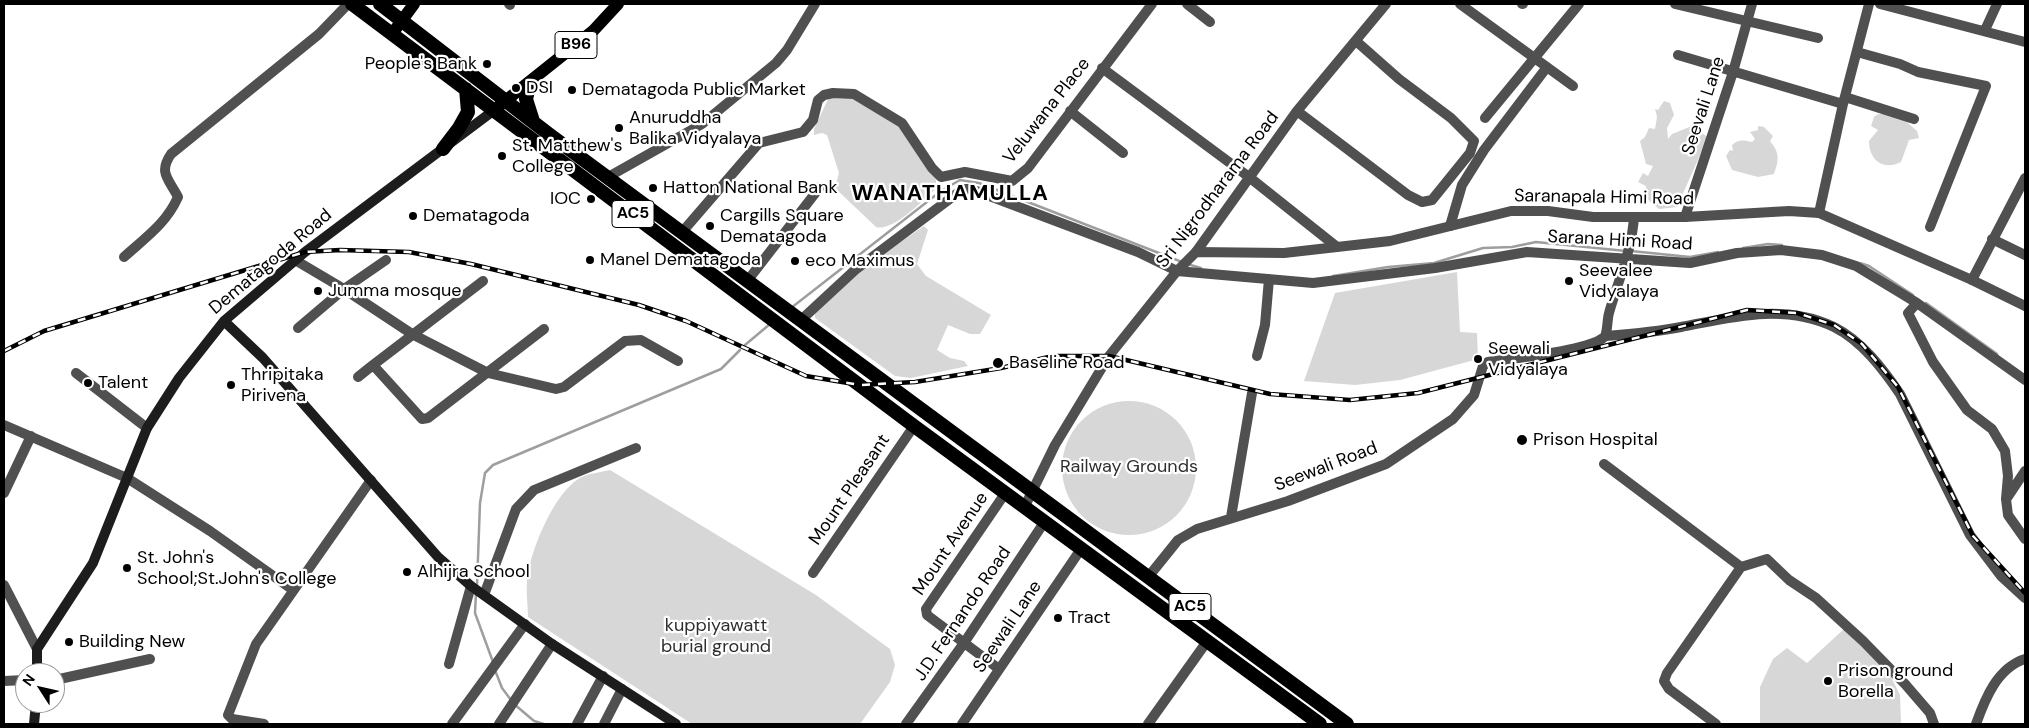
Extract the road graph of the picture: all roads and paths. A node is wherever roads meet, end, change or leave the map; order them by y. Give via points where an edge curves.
1 (348, 4) edge
2 (352, 4) edge
3 (380, 4) edge
4 (414, 4) edge
5 (618, 4) edge
6 (815, 4) edge
7 (1152, 4) edge
8 (1187, 4) edge
9 (1386, 4) edge
10 (1460, 4) edge
11 (1579, 4) edge
12 (1675, 4) edge
13 (1752, 4) edge
14 (1870, 4) edge
15 (1880, 4) edge
16 (1997, 4) edge
17 (402, 20) junction
18 (1747, 20) junction
19 (1210, 22) dead end
20 (1986, 30) junction
21 (392, 34) junction
22 (1818, 38) dead end
23 (1356, 41) junction
24 (2025, 42) edge
25 (1857, 52) junction
26 (1678, 55) dead end
27 (1533, 58) junction
28 (1547, 67) junction
29 (1102, 68) junction
30 (1733, 72) junction
31 (530, 83) junction
32 (1573, 86) dead end
33 (466, 89) junction
34 (507, 100) junction
35 (1844, 101) junction
36 (493, 110) junction
37 (1070, 111) junction
38 (1297, 112) junction
39 (1485, 118) dead end
40 (1914, 119) dead end
41 (533, 122) junction
42 (443, 149) junction
43 (1123, 153) dead end
44 (1249, 176) junction
45 (608, 177) junction
46 (2025, 178) edge
47 (820, 187) dead end
48 (2021, 198) edge
49 (1819, 213) junction
50 (1634, 217) junction
51 (1685, 217) junction
52 (1450, 226) junction
53 (1930, 227) dead end
54 (683, 231) junction
55 (1992, 239) junction
56 (1338, 247) junction
57 (1194, 253) junction
58 (1627, 254) junction
59 (2025, 255) edge
60 (124, 257) dead end
61 (295, 260) junction
62 (386, 260) dead end
63 (1179, 269) junction
64 (1269, 279) junction
65 (483, 280) dead end
66 (748, 280) junction
67 (1972, 280) junction
68 (344, 289) junction
69 (1917, 303) junction
70 (2025, 306) edge
71 (792, 314) junction
72 (224, 321) junction
73 (298, 328) dead end
74 (544, 329) dead end
75 (412, 334) junction
76 (1606, 336) junction
77 (1257, 356) dead end
78 (678, 361) dead end
79 (373, 365) junction
80 (76, 373) dead end
81 (488, 373) junction
82 (358, 377) dead end
83 (2025, 380) edge
84 (1252, 393) dead end
85 (4, 425) edge
86 (914, 426) junction
87 (147, 428) junction
88 (31, 436) junction
89 (636, 448) dead end
90 (1604, 464) dead end
91 (2025, 471) edge
92 (127, 478) junction
93 (371, 480) junction
94 (1032, 491) junction
95 (1006, 492) junction
96 (4, 493) edge
97 (2006, 499) junction
98 (1025, 506) junction
99 (1231, 517) junction
100 (1045, 521) junction
101 (2025, 539) edge
102 (1081, 549) junction
103 (1741, 567) junction
104 (813, 574) dead end
105 (1149, 576) junction
106 (4, 584) edge
107 (477, 589) junction
108 (293, 590) junction
109 (2025, 598) edge
110 (525, 624) junction
111 (1208, 640) junction
112 (552, 644) junction
113 (964, 644) junction
114 (37, 649) junction
115 (150, 659) dead end
116 (2025, 660) edge
117 (38, 663) edge
118 (449, 664) dead end
119 (999, 669) junction
120 (603, 676) junction
121 (65, 678) edge
122 (622, 688) junction
123 (264, 724) edge
124 (452, 724) edge
125 (499, 724) edge
126 (577, 724) edge
127 (604, 724) edge
128 (676, 724) edge
129 (906, 724) edge
130 (962, 724) edge
131 (1148, 724) edge
132 (1320, 724) edge
133 (1347, 724) edge
134 (1716, 724) edge
135 (1934, 724) edge
136 (1976, 724) edge

1 - 60 street via 319,34 171,154 164,164 165,174 178,197 158,228
2 - 21 highway, AC5
3 - 17 highway, AC5
4 - 17 main road
5 - 31 main road, B96 via 593,31
6 - 45 street via 776,63 702,124
7 - 29 street, Veluwana Place
8 - 19 street
9 - 23 street, Sri Nigrodharama Road
10 - 27 street
11 - 27 street
12 - 18 street
13 - 18 street, Seevali Lane
14 - 25 street
15 - 20 street
16 - 20 street
17 - 21 main road
17 - 34 highway, AC5
18 - 22 street
18 - 30 street, Seevali Lane
20 - 24 street
21 - 33 highway, AC5
23 - 38 street, Sri Nigrodharama Road
23 - 38 street via 1398,79 1452,118 1474,141 1470,153 1437,194 1432,200 1422,202 1408,195
25 - 35 street
25 - 53 street via 1918,72 1986,86
26 - 30 street
27 - 28 street
27 - 39 street
28 - 32 street
28 - 52 street via 1484,150 1462,186
29 - 37 street, Veluwana Place
29 - 44 street
30 - 35 street
30 - 51 street, Seevali Lane
31 - 34 main road, B96
31 - 41 highway via 526,99
33 - 36 highway, AC5
33 - 42 highway via 468,112
34 - 36 main road, B96
34 - 41 highway, AC5
35 - 40 street
35 - 49 street
36 - 42 main road, Dematagoda Road
36 - 86 highway, AC5
37 - 43 street
37 - 54 street, Veluwana Place via 1028,168 1012,181 965,172 941,177 902,122 894,116 854,94 824,94 818,100 808,128 759,143
38 - 44 street, Sri Nigrodharama Road
41 - 45 highway, AC5
42 - 61 main road, Dematagoda Road
44 - 56 street
44 - 57 street, Sri Nigrodharama Road
45 - 54 highway, AC5
46 - 48 street
47 - 66 street
48 - 55 street
49 - 51 street, Saranapala Himi Road via 1789,210
49 - 67 street, Saranapala Himi Road
50 - 51 street, Saranapala Himi Road
50 - 52 street, Saranapala Himi Road via 1511,211
50 - 58 street
52 - 56 street, Saranapala Himi Road via 1390,241
54 - 66 highway, AC5
55 - 59 street
55 - 67 street
56 - 57 street, Saranapala Himi Road via 1284,253
57 - 63 street, Sri Nigrodharama Road
58 - 64 street, Sarana Himi Road via 1527,252 1435,268 1313,282
58 - 69 street, Sarana Himi Road via 1690,263 1763,251 1822,255 1856,266
58 - 76 street via 1608,316
61 - 68 street
61 - 72 main road, Dematagoda Road
62 - 68 street
63 - 64 street, Sarana Himi Road
63 - 71 street via 972,189 963,189
63 - 94 street, Sri Nigrodharama Road via 1109,356 1055,445
64 - 77 street via 1265,325
65 - 75 street
66 - 71 highway, AC5
67 - 70 street, Saranapala Himi Road
68 - 73 street
68 - 75 street
69 - 83 street, Sarana Himi Road
69 - 97 street via 1908,313 1933,362 1967,410 1992,429 2005,451
71 - 94 highway, AC5
72 - 87 main road, Dematagoda Road via 178,378
72 - 93 main road via 262,358
74 - 81 street
75 - 79 street
75 - 81 street
76 - 99 street, Seewali Road via 1593,343 1488,362 1483,366 1474,396 1453,419 1386,464 1288,501
76 - 109 street via 1640,334 1747,313 1790,314 1834,328 1868,353 1885,373 1904,402 1970,535 2001,576
78 - 81 street via 641,340 625,341 564,388 556,390
79 - 81 street via 422,419 428,418
79 - 82 street
80 - 87 street
84 - 99 street
85 - 88 street
86 - 95 highway, AC5
86 - 104 street, Mount Pleasant
87 - 92 main road, Dematagoda Road
88 - 92 street
88 - 96 street
89 - 107 street via 534,490 516,509
90 - 103 street
91 - 97 street
92 - 108 street via 210,530
92 - 114 main road, Dematagoda Road via 93,564
93 - 107 main road via 438,557
93 - 108 street
94 - 98 street, Sri Nigrodharama Road
94 - 105 highway, AC5
95 - 98 highway, AC5
95 - 113 street, Mount Avenue via 926,610 927,615
97 - 101 street via 2008,515
98 - 100 highway, AC5
99 - 105 street, Seewali Road via 1197,529 1178,540
100 - 102 highway, AC5
100 - 113 street, J.D. Fernando Road
102 - 111 highway, AC5
102 - 119 street, Seewali Lane
103 - 134 street via 1664,681
103 - 135 street via 1767,558 1789,580 1816,598 1905,684 1930,713
105 - 133 highway, AC5
106 - 114 street
107 - 110 main road
107 - 118 street
108 - 123 street via 256,644 228,715 232,719
110 - 112 main road
110 - 124 street
111 - 131 street
111 - 132 highway, AC5
112 - 120 main road
112 - 125 street
113 - 119 street, Mount Avenue
113 - 129 street, J.D. Fernando Road
114 - 117 main road
115 - 121 street
116 - 136 street via 2017,662 1996,679
119 - 130 street, Seewali Lane
120 - 122 main road
120 - 126 street
122 - 127 street
122 - 128 main road

